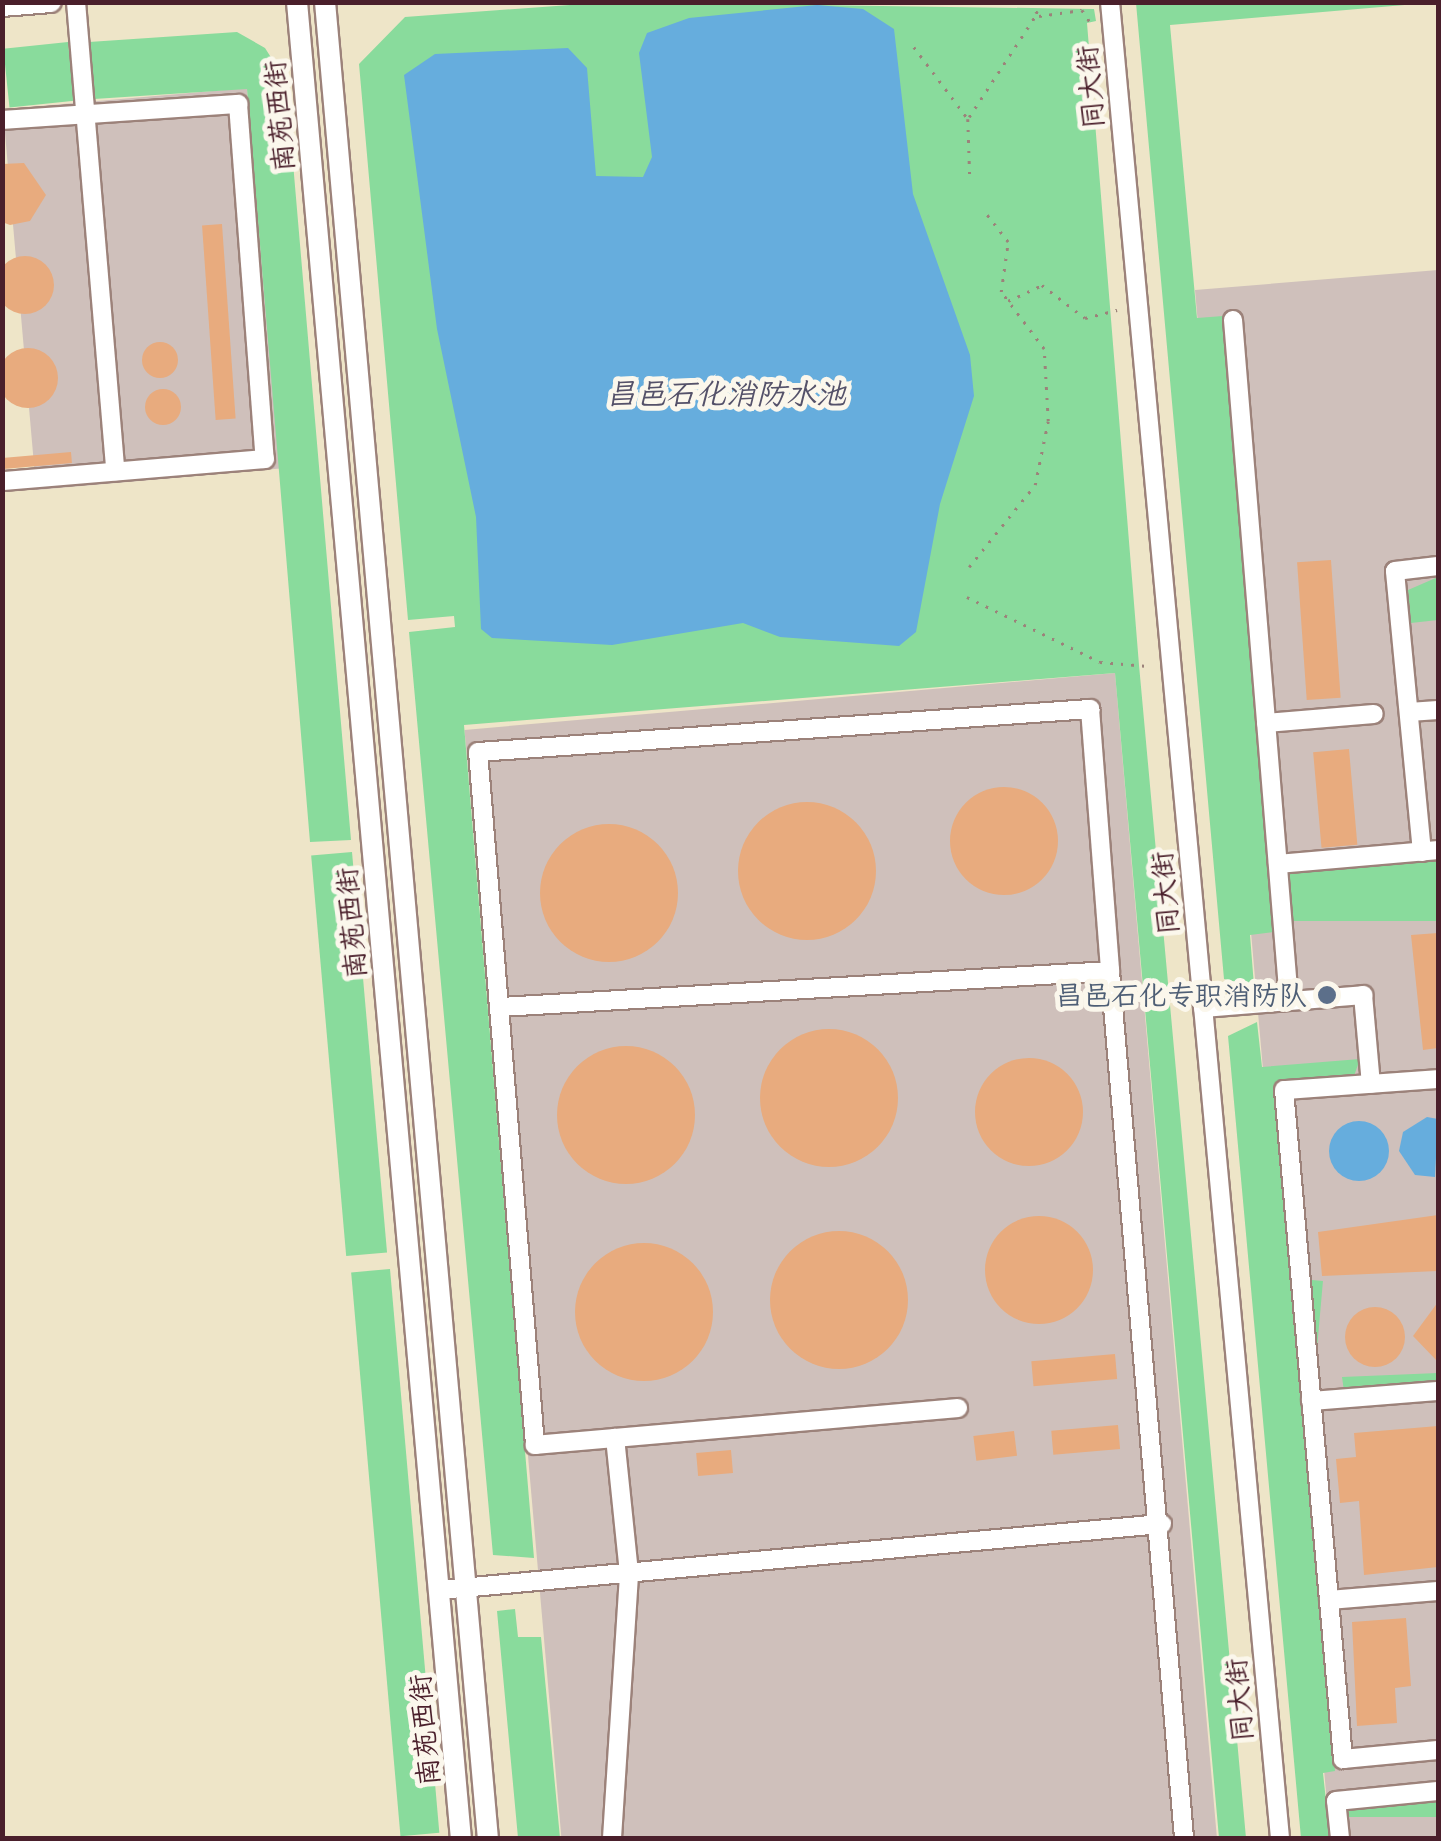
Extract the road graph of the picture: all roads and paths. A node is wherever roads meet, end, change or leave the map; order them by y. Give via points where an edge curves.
1 (51, 2) edge
2 (76, 2) edge
3 (297, 2) edge
4 (325, 2) edge
5 (1031, 2) edge
6 (1110, 2) edge
7 (2, 6) edge
8 (1036, 15) junction
9 (1092, 25) dead end
10 (914, 47) dead end
11 (85, 114) junction
12 (968, 119) junction
13 (2, 120) edge
14 (970, 180) dead end
15 (984, 214) dead end
16 (1008, 300) junction
17 (1117, 310) dead end
18 (1233, 320) dead end
19 (114, 471) junction
20 (2, 481) edge
21 (1438, 566) edge
22 (969, 567) dead end
23 (967, 597) dead end
24 (1148, 666) dead end
25 (1438, 710) edge
26 (1409, 712) junction
27 (1374, 714) dead end
28 (1266, 723) junction
29 (1430, 851) edge
30 (1278, 864) junction
31 (1110, 971) junction
32 (1290, 1001) junction
33 (501, 1007) junction
34 (1203, 1008) junction
35 (1438, 1079) edge
36 (1371, 1084) junction
37 (1438, 1391) edge
38 (1312, 1401) junction
39 (958, 1408) dead end
40 (615, 1438) junction
41 (1162, 1524) junction
42 (630, 1573) junction
43 (466, 1587) junction
44 (439, 1590) junction
45 (1438, 1591) edge
46 (1329, 1600) junction
47 (1438, 1750) edge
48 (1438, 1791) edge
49 (461, 1838) edge
50 (488, 1838) edge
51 (612, 1838) edge
52 (1184, 1838) edge
53 (1280, 1838) edge
54 (1340, 1838) edge

1 - 7 main road
2 - 11 street
3 - 44 main road, 南苑西街
4 - 43 main road, 南苑西街
5 - 8 path
6 - 34 street, 同大街
8 - 9 path via 1070,6
8 - 12 path
10 - 12 path
11 - 13 street
11 - 19 street
11 - 19 street via 238,104 265,458
12 - 14 path
15 - 16 path via 1008,242 1001,292
16 - 17 path via 1042,285 1085,318
16 - 22 path via 1044,349 1046,454 1017,513
18 - 28 street
19 - 20 street
21 - 26 street via 1395,571
23 - 24 path via 1100,662
25 - 26 street
26 - 29 street
27 - 28 street
28 - 30 street
29 - 30 street
30 - 32 street
31 - 33 street
31 - 33 street via 1090,710 478,752
31 - 41 street
32 - 34 street
32 - 36 street via 1363,995
33 - 40 street via 535,1445
34 - 53 street, 同大街
35 - 36 street
36 - 38 street via 1284,1090
37 - 38 street
38 - 46 street
39 - 40 street
40 - 42 street
41 - 42 street
41 - 52 street
42 - 43 street
42 - 51 street
43 - 44 street
43 - 50 main road, 南苑西街
44 - 49 main road, 南苑西街
45 - 46 street
46 - 47 street via 1343,1759
48 - 54 street via 1336,1801

